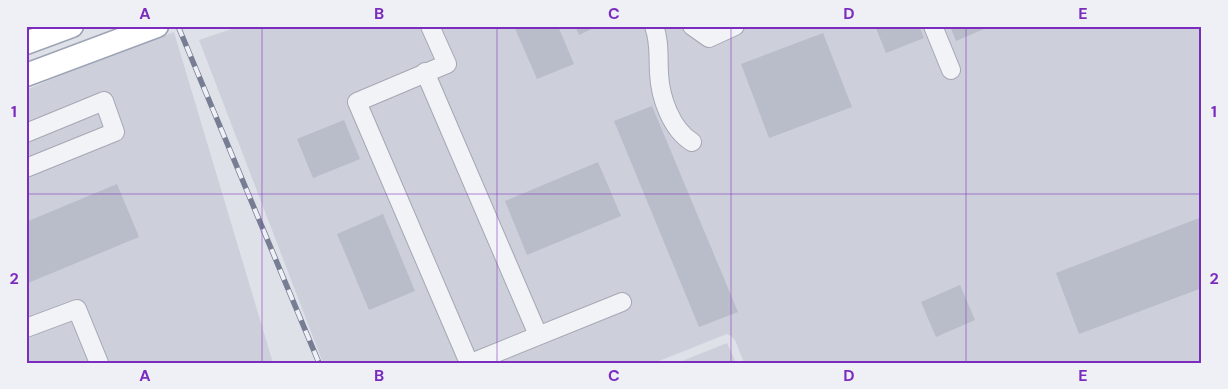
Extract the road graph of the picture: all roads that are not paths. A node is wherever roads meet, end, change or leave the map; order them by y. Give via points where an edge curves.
1 (72, 26) edge
2 (157, 26) edge
3 (430, 26) edge
4 (654, 26) edge
5 (692, 26) edge
6 (735, 26) edge
7 (933, 26) edge
8 (26, 43) edge
9 (951, 70) dead end
10 (425, 72) junction
11 (26, 75) edge
12 (26, 133) edge
13 (692, 142) dead end
14 (26, 168) edge
15 (622, 302) dead end
16 (26, 328) edge
17 (538, 335) junction
18 (99, 363) edge
19 (470, 363) edge

1 - 8 main road
2 - 11 main road
3 - 10 lane via 447,64
4 - 13 lane via 664,98 673,122
5 - 6 lane via 708,38
7 - 9 lane
10 - 17 lane
10 - 19 lane via 357,102
12 - 14 lane via 104,101 115,132
15 - 17 lane
16 - 18 lane via 77,309
17 - 19 lane

